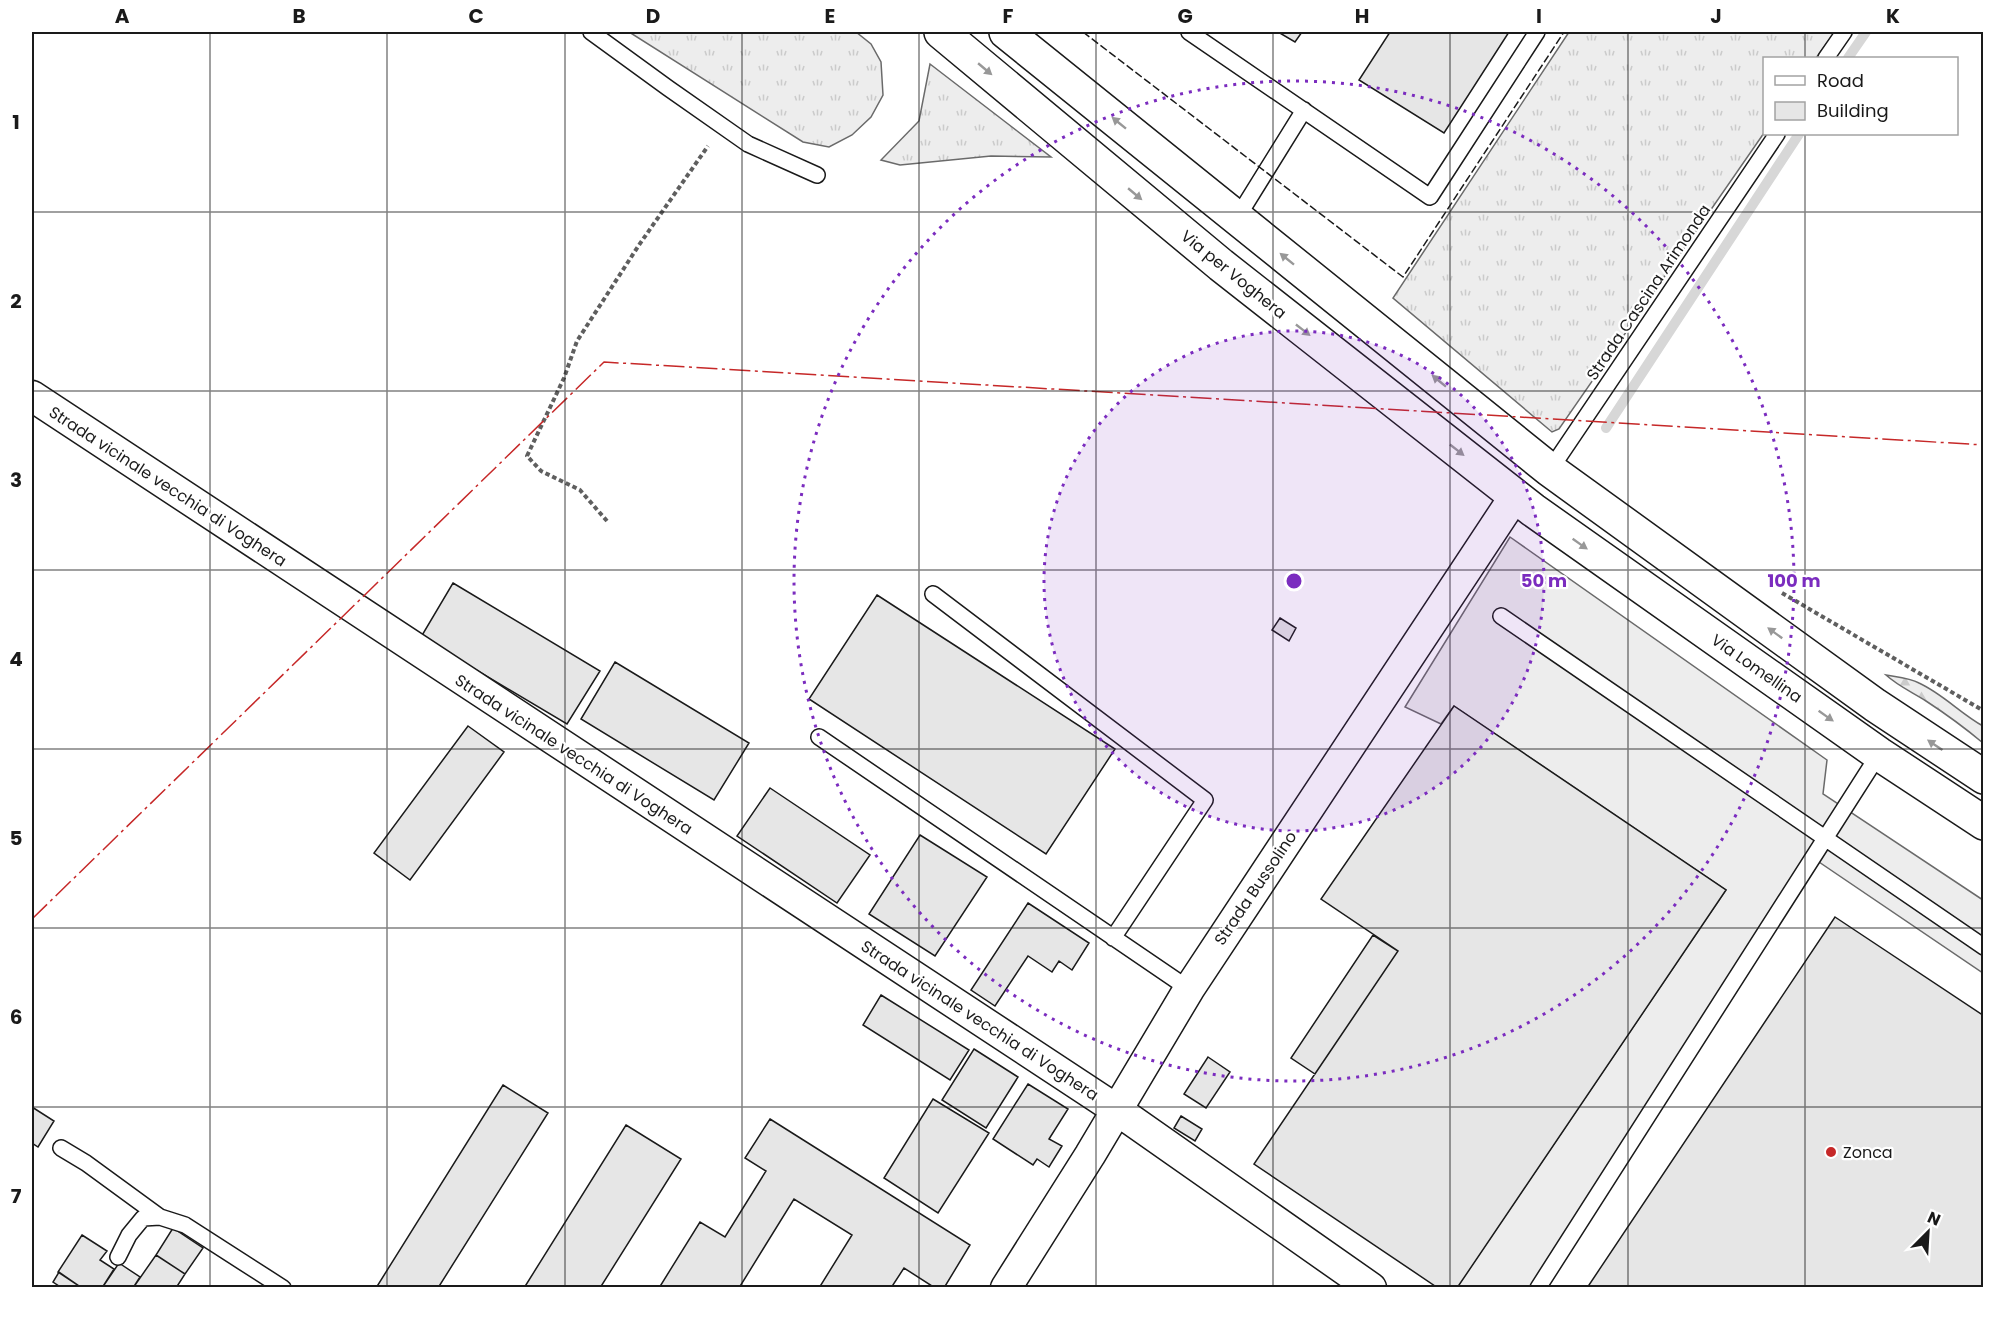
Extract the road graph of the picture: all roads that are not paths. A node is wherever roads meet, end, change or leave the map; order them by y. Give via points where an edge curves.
1 (591, 32) edge
2 (940, 32) edge
3 (1006, 32) edge
4 (1189, 32) edge
5 (1538, 32) edge
6 (1844, 32) edge
7 (1827, 57) edge
8 (1304, 110) junction
9 (1776, 135) edge
10 (817, 175) dead end
11 (1237, 218) junction
12 (32, 396) edge
13 (1550, 470) junction
14 (1524, 503) junction
15 (933, 594) dead end
16 (1502, 616) dead end
17 (819, 737) dead end
18 (1880, 754) junction
19 (1983, 777) edge
20 (1983, 823) edge
21 (1826, 838) junction
22 (1113, 938) junction
23 (1983, 947) edge
24 (1189, 989) junction
25 (1117, 1110) junction
26 (61, 1148) dead end
27 (160, 1217) junction
28 (117, 1257) dead end
29 (283, 1287) edge
30 (1006, 1287) edge
31 (1371, 1287) edge
32 (1538, 1287) edge

1 - 10 lane via 748,144
2 -> 14 main road, Via per Voghera via 1221,265
11 -> 3 main road
4 - 8 lane
5 - 8 lane via 1430,197
6 - 7 lane
8 - 11 lane
9 - 13 lane, Strada Cascina Arimonda
13 -> 11 main road
12 - 25 street, Strada vicinale vecchia di Voghera
19 -> 13 main road via 1875,705
14 -> 18 main road, Via Lomellina
14 - 24 street, Strada Bussolino
15 - 22 lane via 1205,800
16 - 21 lane
17 - 22 lane
18 - 20 main road, Via Lomellina
18 - 21 lane
21 - 23 lane
21 - 32 lane
22 - 24 lane
24 - 25 street, Strada Bussolino
25 - 30 street, Strada Bussolino
25 - 31 street, Strada vicinale vecchia di Voghera
26 - 27 lane
27 - 28 lane via 143,1218
27 - 29 lane via 185,1225

